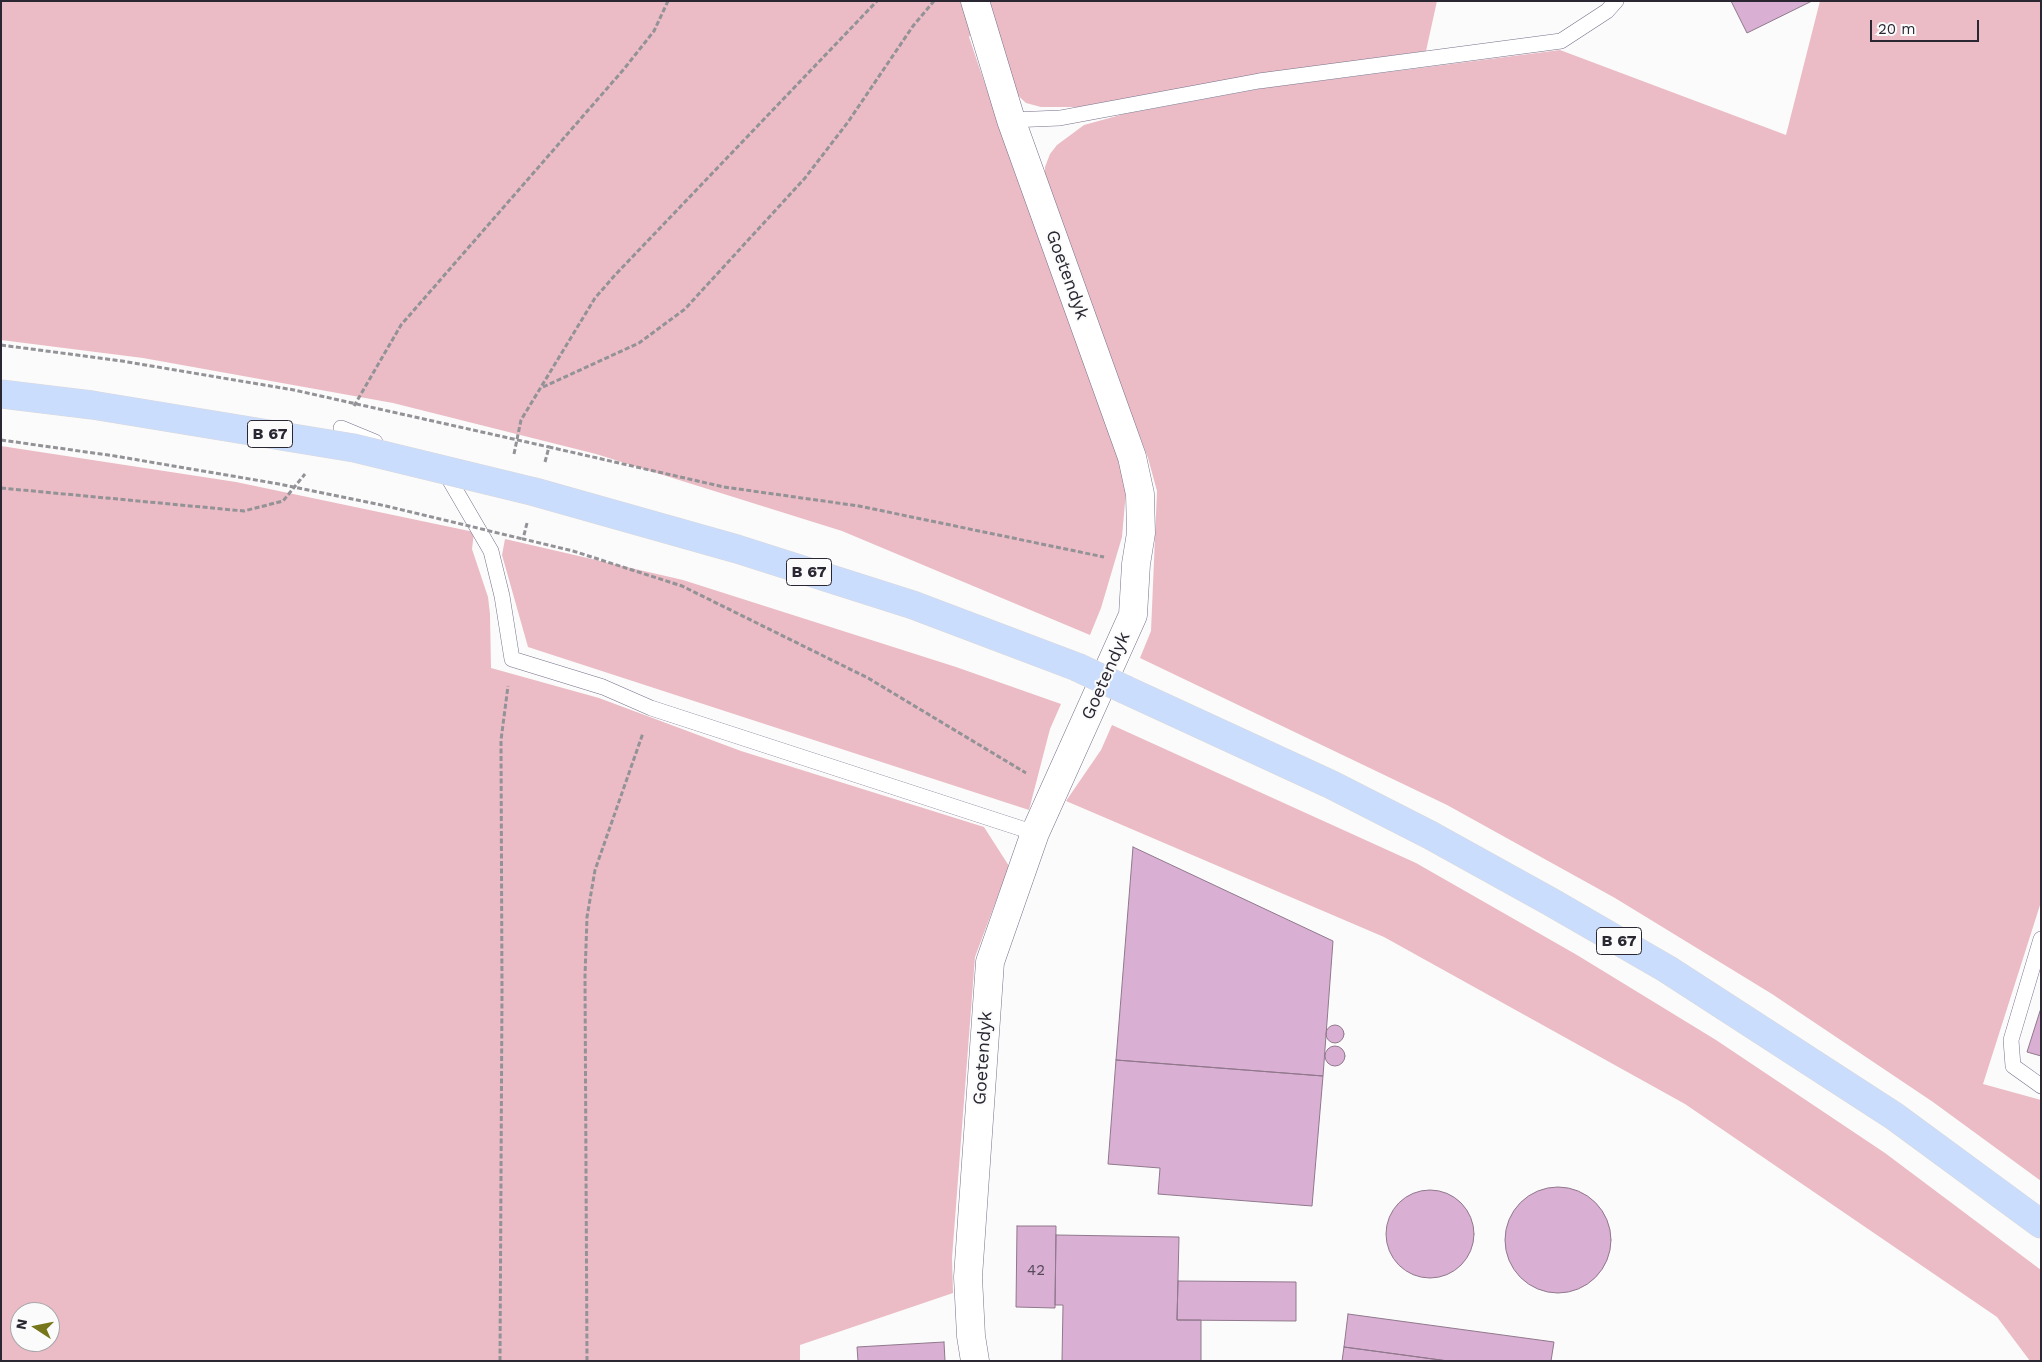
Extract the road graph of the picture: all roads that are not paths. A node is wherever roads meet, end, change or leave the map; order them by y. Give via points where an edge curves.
1 (975, 1) edge
2 (1616, 1) edge
3 (1011, 120) junction
4 (1, 394) edge
5 (342, 428) road end
6 (1036, 833) junction
7 (2041, 939) edge
8 (2041, 1086) edge
9 (2041, 1224) edge
10 (975, 1361) edge

1 - 3 street, Goetendyk
2 - 3 lane via 1561,40 1260,81 1060,118
3 - 6 street, Goetendyk via 1132,457 1140,504 1141,533 1133,615
4 - 9 main road, B 67, bridge via 92,405 354,448 536,492 737,549 913,605 1077,667 1332,785 1430,835 1667,969 1894,1116
5 - 6 lane via 445,472 491,551 512,659 603,687 651,708
6 - 10 street, Goetendyk via 990,962 968,1277
7 - 8 lane via 2011,1040 2013,1066

